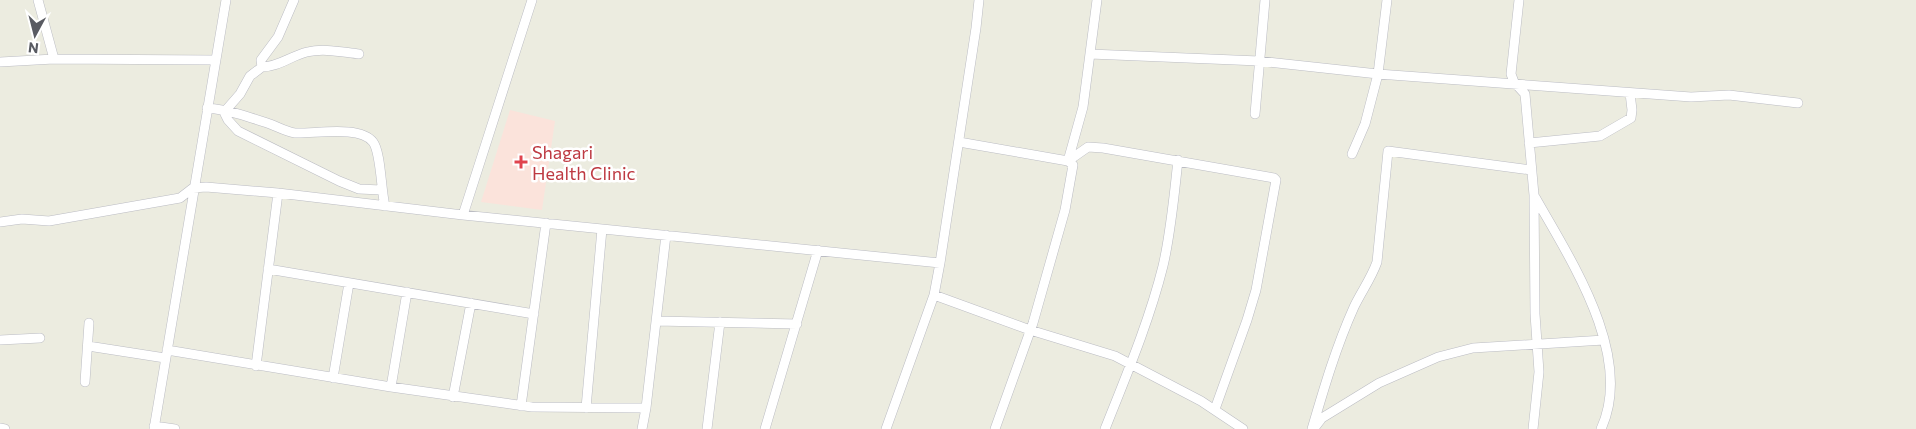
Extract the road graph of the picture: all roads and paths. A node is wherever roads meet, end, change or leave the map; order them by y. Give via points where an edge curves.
1 (38, 0) edge
2 (226, 0) edge
3 (294, 0) edge
4 (532, 0) edge
5 (979, 0) edge
6 (1097, 0) edge
7 (1265, 0) edge
8 (1387, 0) edge
9 (1519, 0) edge
10 (359, 54) dead end
11 (1090, 54) junction
12 (54, 59) junction
13 (215, 60) junction
14 (1259, 61) junction
15 (0, 62) edge
16 (262, 67) junction
17 (1378, 74) junction
18 (1516, 84) junction
19 (1630, 93) junction
20 (1798, 103) dead end
21 (207, 108) junction
22 (226, 110) junction
23 (1255, 114) dead end
24 (959, 142) junction
25 (1529, 143) junction
26 (1352, 154) dead end
27 (1178, 160) junction
28 (1068, 161) junction
29 (1531, 170) junction
30 (193, 188) junction
31 (381, 190) junction
32 (278, 193) junction
33 (1534, 195) junction
34 (384, 206) junction
35 (463, 215) junction
36 (0, 222) edge
37 (546, 223) junction
38 (602, 229) junction
39 (666, 235) junction
40 (818, 250) junction
41 (940, 263) junction
42 (268, 269) junction
43 (349, 283) junction
44 (407, 292) junction
45 (934, 295) junction
46 (471, 303) junction
47 (534, 314) junction
48 (656, 320) junction
49 (720, 322) junction
50 (89, 323) dead end
51 (796, 324) junction
52 (1030, 330) junction
53 (40, 338) dead end
54 (0, 340) edge
55 (1604, 340) junction
56 (1537, 345) junction
57 (88, 346) junction
58 (166, 354) junction
59 (1131, 364) junction
60 (256, 366) junction
61 (333, 378) junction
62 (85, 382) dead end
63 (391, 387) junction
64 (453, 397) junction
65 (521, 406) junction
66 (586, 408) junction
67 (646, 408) junction
68 (1215, 409) junction
69 (154, 427) edge
70 (0, 428) edge
71 (5, 429) edge
72 (175, 429) edge
73 (642, 429) edge
74 (707, 429) edge
75 (765, 429) edge
76 (886, 429) edge
77 (995, 429) edge
78 (1105, 429) edge
79 (1243, 429) edge
80 (1312, 429) edge
81 (1533, 429) edge
82 (1601, 429) edge

1 - 12 street
2 - 13 street
3 - 16 street via 278,37 261,60
4 - 35 street
5 - 24 street
6 - 11 street
7 - 14 street
8 - 17 street
9 - 18 street via 1511,74
10 - 16 street via 321,49
11 - 14 street
11 - 28 street via 1083,107
12 - 13 street
12 - 15 street
13 - 21 street
14 - 17 street
14 - 23 street
16 - 22 street via 250,76
17 - 18 street
17 - 26 street via 1365,124
18 - 19 street
18 - 25 street via 1525,94
19 - 20 street via 1691,97 1729,95
19 - 25 street via 1631,118 1600,136
21 - 22 street
21 - 30 street
22 - 31 street via 228,120 238,131 339,181 358,188
22 - 31 street via 293,133 350,132 364,135 377,148
24 - 28 street
24 - 41 street
25 - 29 street
27 - 28 street via 1088,147
27 - 59 street via 1163,265
27 - 68 street via 1276,180 1256,290
28 - 52 street via 1073,164 1065,210
29 - 33 street
29 - 80 street via 1388,151 1377,262 1354,306 1332,361
30 - 32 street
30 - 36 street via 180,198 49,221 22,219
30 - 58 street
31 - 34 street
32 - 34 street
32 - 42 street
33 - 55 street via 1586,289
33 - 56 street
34 - 35 street
35 - 37 street
37 - 38 street
37 - 47 street
38 - 39 street
38 - 66 street
39 - 40 street
39 - 48 street
40 - 41 street
40 - 51 street
41 - 45 street
42 - 43 street
42 - 60 street
43 - 44 street
43 - 61 street
44 - 46 street
44 - 63 street
45 - 52 street
45 - 76 street
46 - 47 street
46 - 64 street
47 - 65 street
48 - 49 street
48 - 67 street
49 - 51 street
49 - 74 street
50 - 57 street
51 - 75 street
52 - 59 street
52 - 77 street
53 - 54 street
55 - 56 street
55 - 82 street via 1610,388 1609,405
56 - 80 street via 1473,348 1438,357 1379,383 1322,418
56 - 81 street via 1539,372
57 - 58 street
57 - 62 street
58 - 60 street
58 - 69 street
59 - 68 street
59 - 78 street
60 - 61 street
61 - 63 street
63 - 64 street
64 - 65 street
65 - 66 street
66 - 67 street
67 - 73 street
68 - 79 street
69 - 72 street
70 - 71 street

